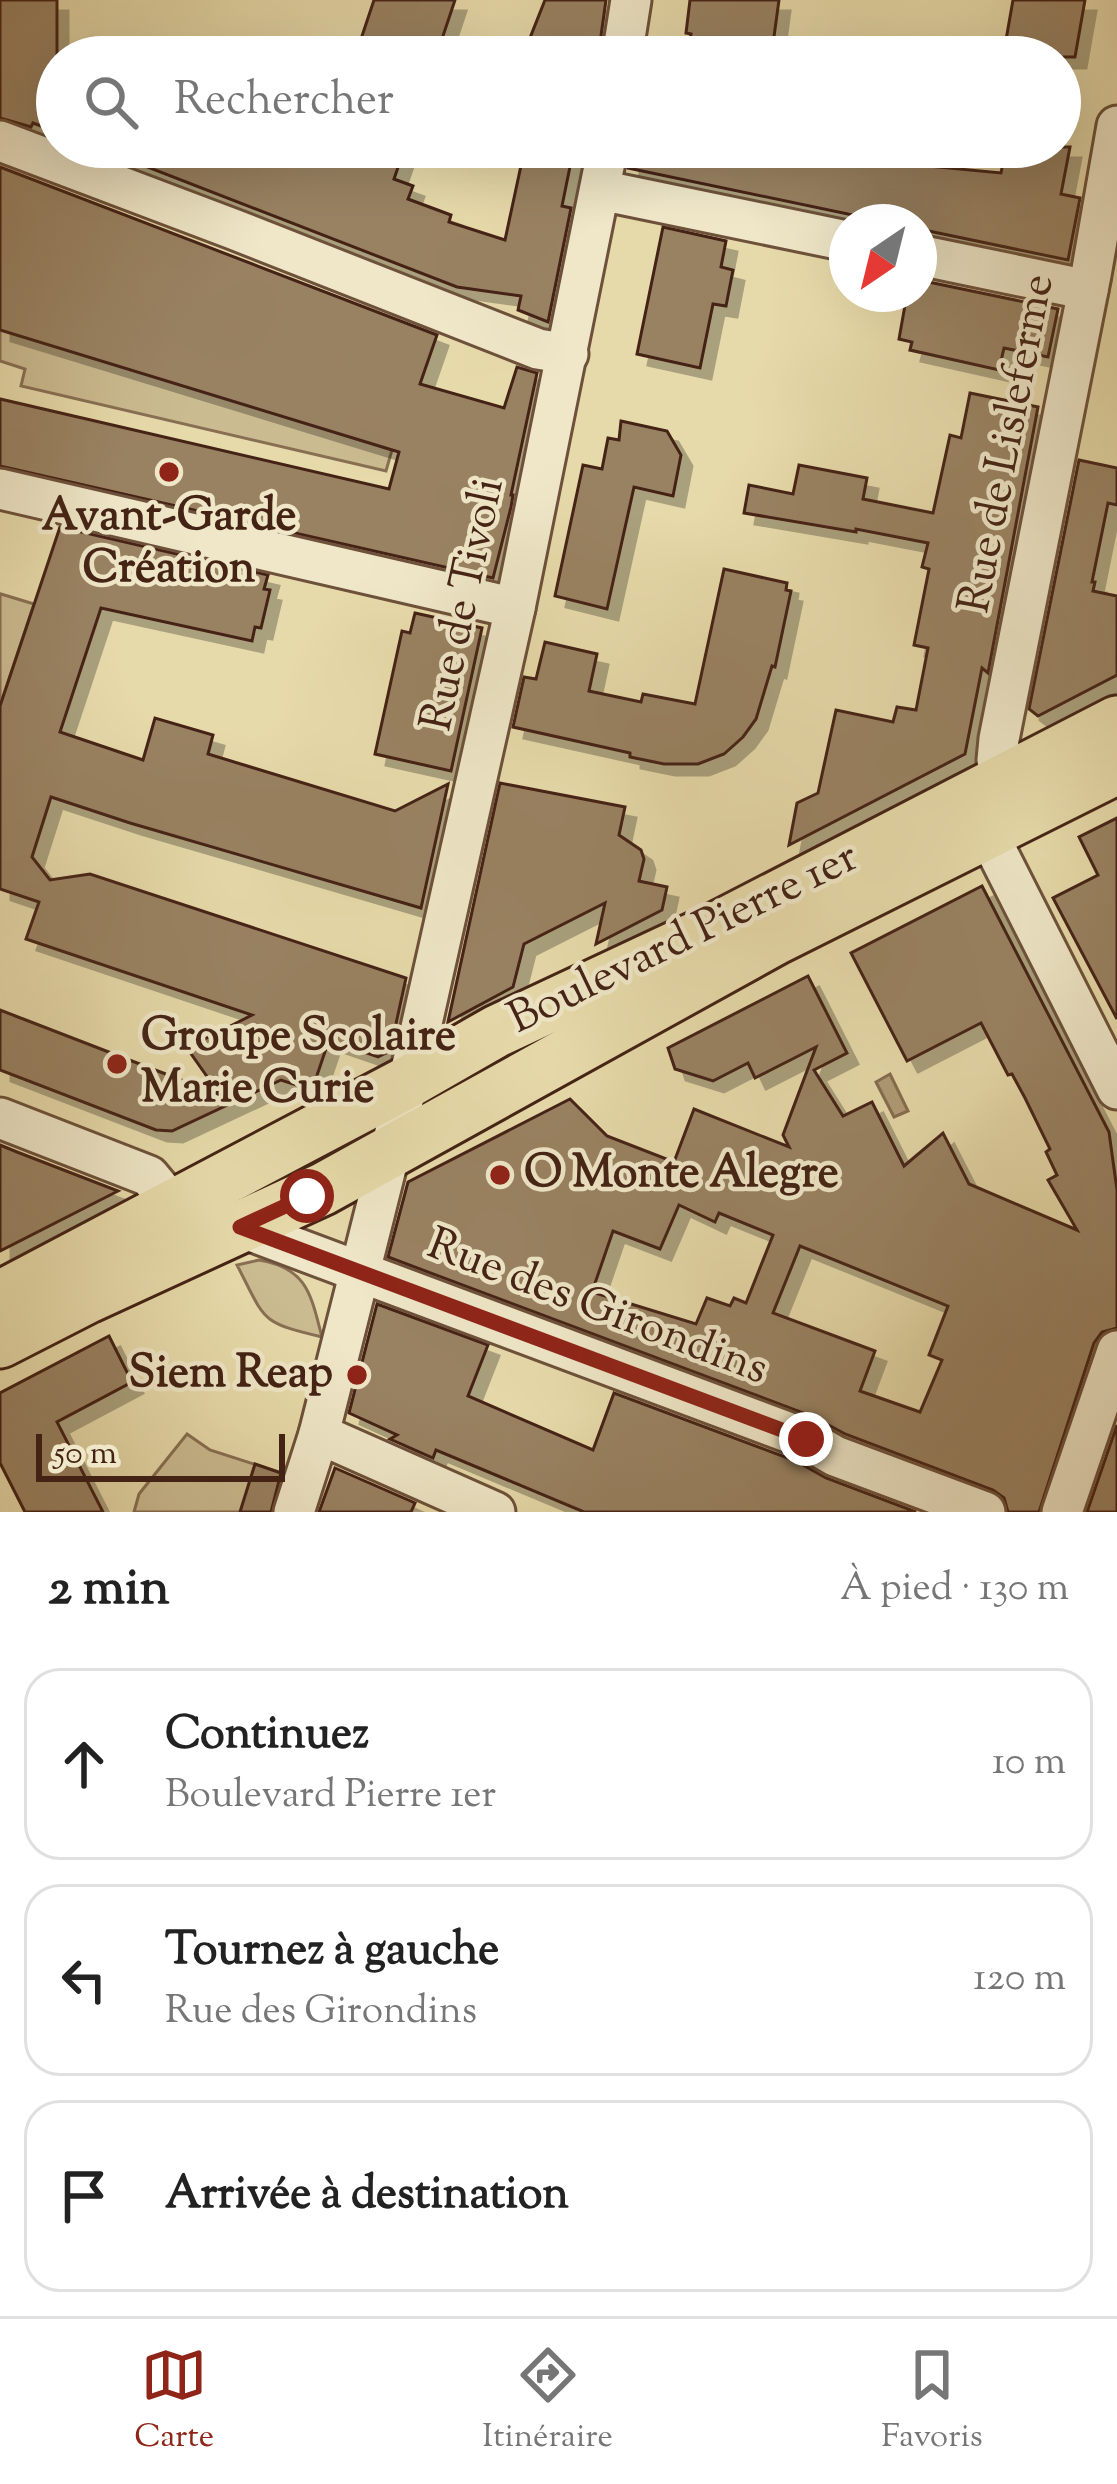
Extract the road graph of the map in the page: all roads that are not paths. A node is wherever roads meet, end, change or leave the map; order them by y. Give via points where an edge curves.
1 (632, 0) edge
2 (626, 36) edge
3 (1117, 126) edge
4 (0, 141) edge
5 (36, 155) edge
6 (71, 168) edge
7 (604, 168) edge
8 (600, 190) junction
9 (829, 237) edge
10 (937, 260) edge
11 (1088, 290) junction
12 (568, 354) junction
13 (0, 489) edge
14 (515, 608) junction
15 (1117, 722) edge
16 (1117, 768) edge
17 (1006, 778) junction
18 (988, 834) junction
19 (408, 1082) junction
20 (1117, 1089) edge
21 (341, 1116) junction
22 (0, 1118) edge
23 (390, 1154) junction
24 (169, 1207) junction
25 (240, 1227) junction
26 (360, 1272) junction
27 (0, 1297) edge
28 (0, 1342) edge
29 (1117, 1351) edge
30 (319, 1434) junction
31 (294, 1512) edge
32 (495, 1512) edge
33 (985, 1512) edge
34 (1062, 1512) edge

1 - 2 street
3 - 11 street, Rue de Lisleferme
4 - 5 street
6 - 12 street
7 - 8 street, Rue de Tivoli
8 - 9 street
8 - 12 street, Rue de Tivoli
10 - 11 street
11 - 17 street, Rue de Lisleferme via 999,740
12 - 14 street, Rue de Tivoli
13 - 14 street
14 - 19 street, Rue de Tivoli
15 - 17 main road, Boulevard Pierre 1er
16 - 18 main road, Boulevard Pierre 1er
17 - 19 main road, Boulevard Pierre 1er
18 - 20 street
18 - 23 main road, Boulevard Pierre 1er via 775,939
19 - 21 main road, Boulevard Pierre 1er
19 - 23 street, Rue de Tivoli
21 - 23 street
21 - 24 main road, Boulevard Pierre 1er
22 - 24 street via 149,1176
23 - 25 main road, Boulevard Pierre 1er
23 - 26 street, Rue de Tivoli
24 - 27 main road, Boulevard Pierre 1er
25 - 26 street, Rue des Girondins
25 - 28 main road, Boulevard Pierre 1er
26 - 30 street, Rue de Tivoli
26 - 33 street, Rue des Girondins
29 - 34 street
30 - 31 street, Rue de Tivoli
30 - 32 street

